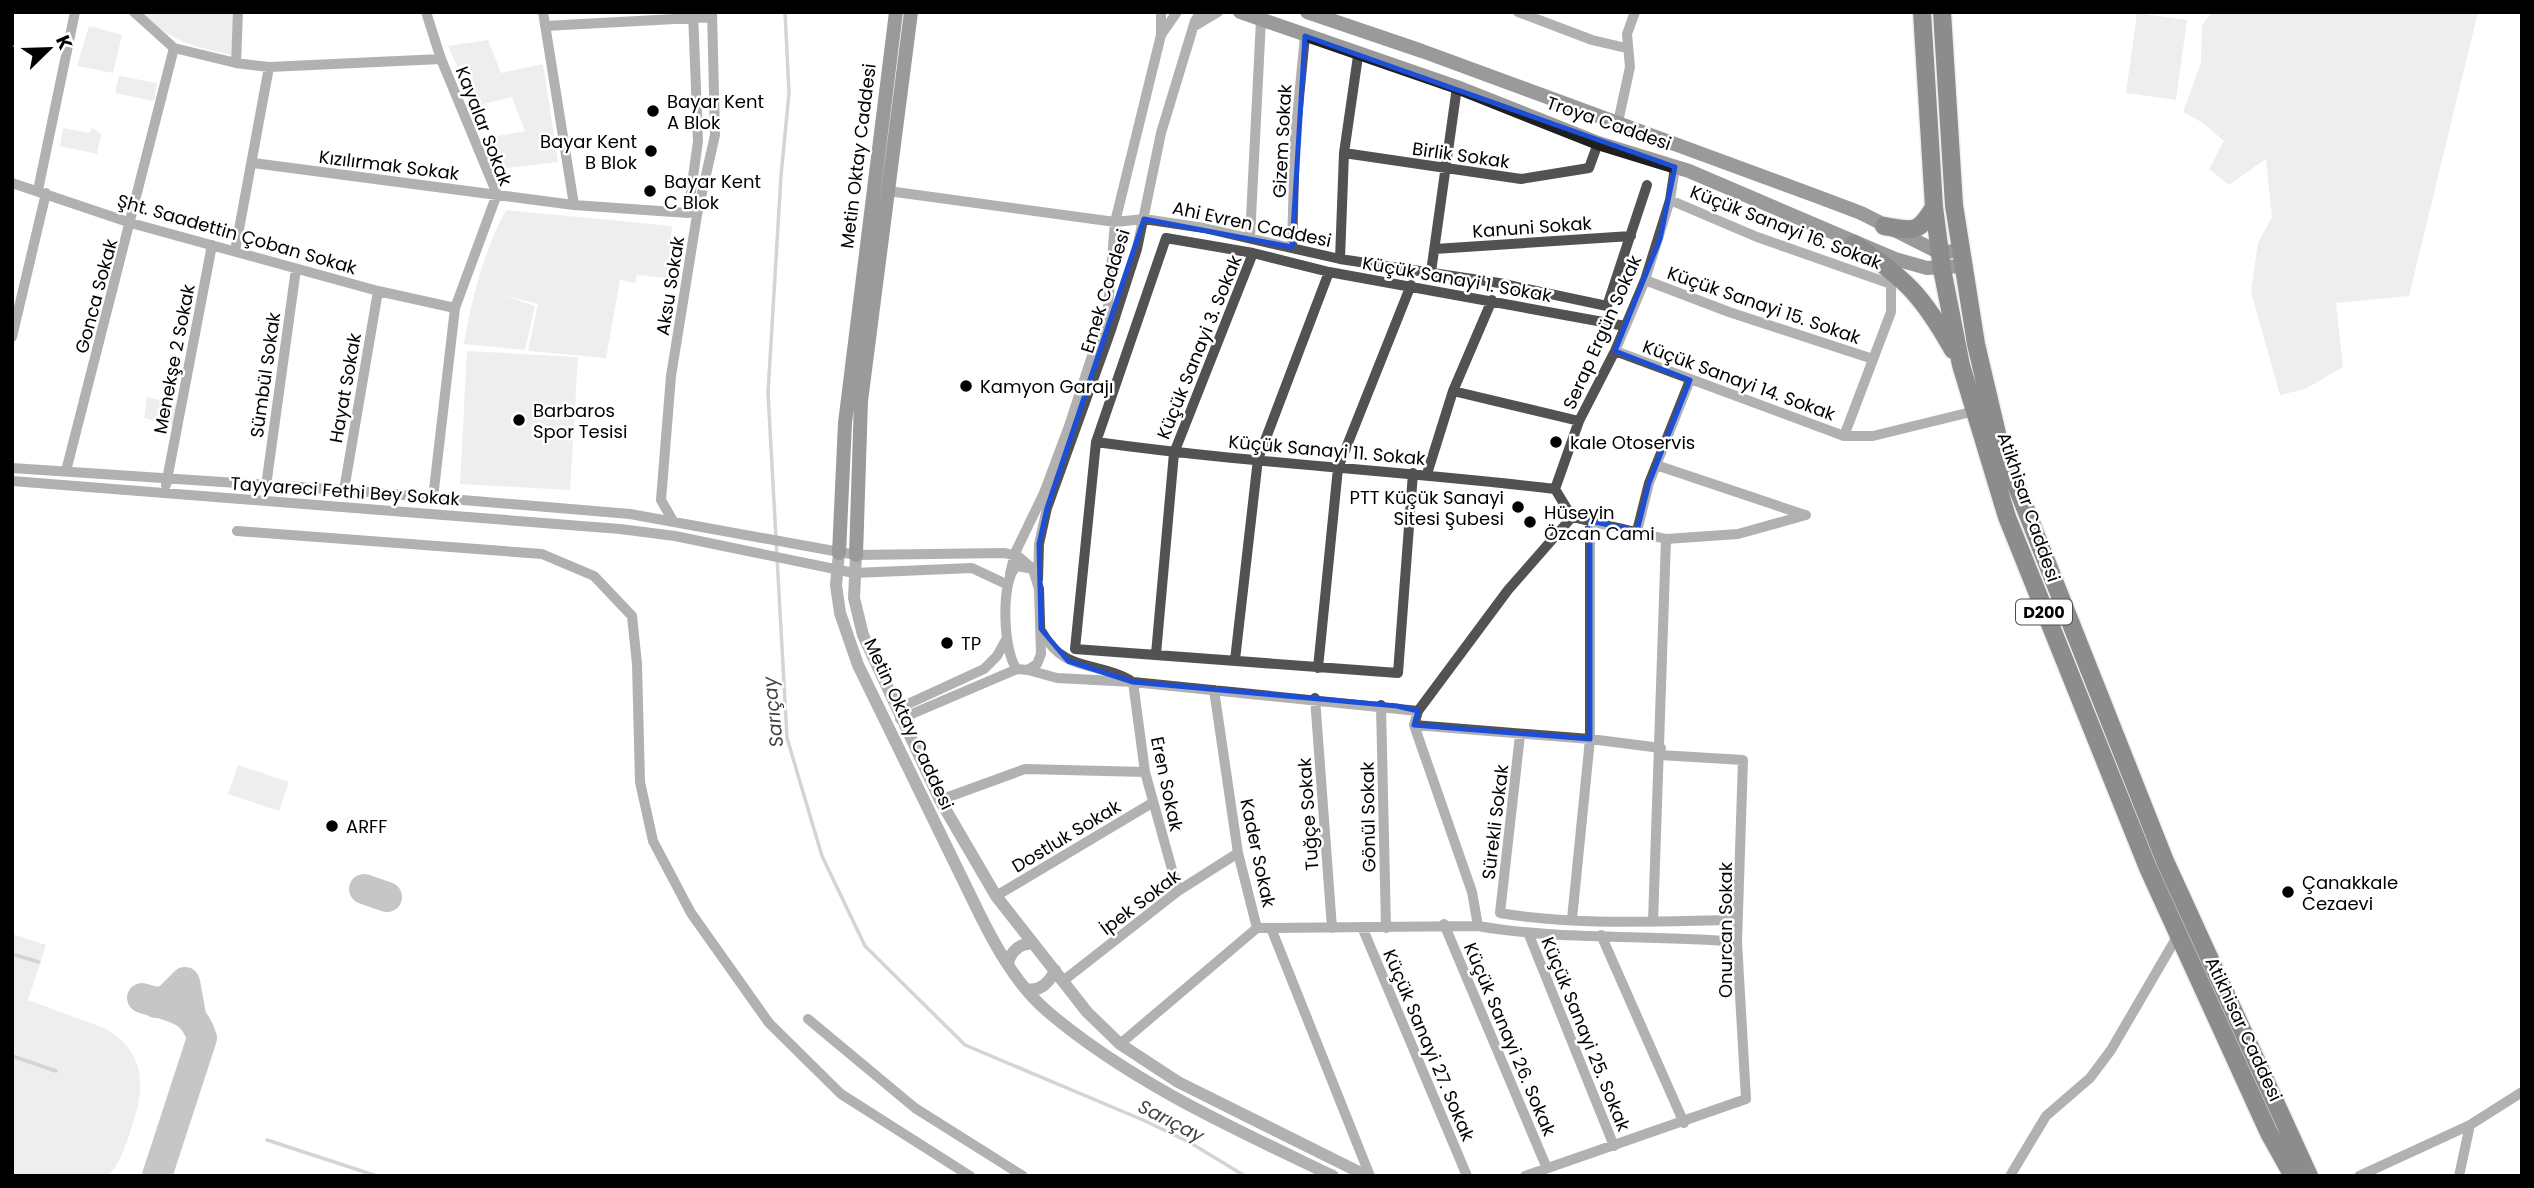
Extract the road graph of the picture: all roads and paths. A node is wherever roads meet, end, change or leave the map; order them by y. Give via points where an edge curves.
1 (75, 12) edge
2 (134, 12) edge
3 (238, 12) edge
4 (426, 12) edge
5 (543, 12) edge
6 (896, 12) edge
7 (911, 12) edge
8 (1161, 12) edge
9 (1177, 12) edge
10 (1200, 12) edge
11 (1218, 12) edge
12 (1240, 12) edge
13 (1307, 12) edge
14 (1518, 12) edge
15 (1634, 12) edge
16 (1922, 12) edge
17 (1942, 12) edge
18 (693, 15) edge
19 (712, 15) edge
20 (1261, 20) junction
21 (545, 26) junction
22 (1193, 27) junction
23 (1161, 35) junction
24 (1305, 36) junction
25 (174, 48) junction
26 (1626, 48) junction
27 (1358, 55) junction
28 (441, 59) junction
29 (236, 63) junction
30 (269, 67) junction
31 (1457, 87) junction
32 (1619, 122) junction
33 (1598, 143) junction
34 (1344, 153) junction
35 (253, 163) junction
36 (1675, 167) junction
37 (1447, 170) junction
38 (12, 183) edge
39 (1647, 186) dead end
40 (42, 191) junction
41 (888, 191) junction
42 (497, 194) junction
43 (1670, 200) junction
44 (574, 205) junction
45 (1934, 207) junction
46 (688, 213) joint
47 (1144, 219) junction
48 (131, 222) junction
49 (1115, 222) junction
50 (1884, 226) junction
51 (1631, 236) junction
52 (1250, 238) junction
53 (1854, 244) junction
54 (212, 245) junction
55 (1292, 247) junction
56 (1435, 249) junction
57 (234, 251) junction
58 (1253, 253) junction
59 (1962, 258) junction
60 (1340, 259) junction
61 (1941, 261) junction
62 (296, 269) junction
63 (1329, 272) junction
64 (1431, 272) junction
65 (1645, 280) junction
66 (1411, 285) junction
67 (378, 290) junction
68 (16, 298) edge
69 (1492, 300) junction
70 (455, 308) junction
71 (1625, 326) junction
72 (12, 337) edge
73 (1615, 351) junction
74 (1874, 359) junction
75 (1961, 365) junction
76 (1690, 380) junction
77 (1453, 391) junction
78 (1976, 411) junction
79 (1579, 421) junction
80 (1844, 436) junction
81 (1096, 442) junction
82 (1174, 453) junction
83 (1258, 459) junction
84 (1656, 465) junction
85 (12, 468) edge
86 (1338, 468) junction
87 (66, 471) junction
88 (1413, 473) junction
89 (1427, 474) junction
90 (167, 479) junction
91 (12, 481) edge
92 (266, 486) junction
93 (1555, 489) junction
94 (344, 490) junction
95 (164, 494) junction
96 (433, 498) junction
97 (1572, 517) junction
98 (673, 521) junction
99 (1590, 521) junction
100 (237, 531) dead end
101 (1637, 531) junction
102 (1666, 539) junction
103 (835, 552) junction
104 (856, 555) junction
105 (1014, 556) junction
106 (835, 570) junction
107 (854, 573) junction
108 (1035, 574) junction
109 (1008, 579) junction
110 (1041, 629) junction
111 (1008, 638) junction
112 (1156, 654) junction
113 (1235, 660) junction
114 (1318, 668) junction
115 (1017, 669) junction
116 (1028, 670) junction
117 (1133, 682) junction
118 (1214, 690) junction
119 (1315, 698) junction
120 (1381, 705) junction
121 (1418, 710) junction
122 (899, 714) junction
123 (1414, 725) junction
124 (1521, 735) junction
125 (1590, 739) junction
126 (1661, 752) junction
127 (1145, 772) junction
128 (940, 800) junction
129 (1152, 803) junction
130 (1238, 853) junction
131 (1178, 891) junction
132 (996, 896) junction
133 (1572, 919) junction
134 (1737, 920) junction
135 (1653, 922) junction
136 (1444, 924) junction
137 (1478, 926) junction
138 (1362, 927) junction
139 (1257, 928) junction
140 (1271, 928) junction
141 (1332, 928) junction
142 (1386, 928) junction
143 (1601, 934) junction
144 (1529, 935) junction
145 (2178, 935) junction
146 (1737, 943) junction
147 (1034, 944) junction
148 (1008, 963) junction
149 (1059, 975) junction
150 (1027, 989) junction
151 (808, 1019) dead end
152 (1119, 1045) junction
153 (2249, 1066) junction
154 (2522, 1092) edge
155 (1684, 1123) junction
156 (2470, 1125) junction
157 (1614, 1146) junction
158 (1546, 1166) junction
159 (2014, 1174) edge
160 (970, 1176) edge
161 (1023, 1176) edge
162 (1333, 1176) edge
163 (1368, 1176) edge
164 (1467, 1176) edge
165 (1525, 1176) edge
166 (2293, 1176) edge
167 (2309, 1176) edge
168 (2359, 1176) edge
169 (2459, 1176) edge

1 - 40 street
2 - 25 street
3 - 29 street
4 - 28 street, Kayalar Sokak
5 - 21 street
6 - 103 main road, Metin Oktay Caddesi via 845,424
7 - 41 main road, Metin Oktay Caddesi
8 - 23 street
9 - 23 street, Emek Caddesi
10 - 22 street, Emek Caddesi
11 - 22 street
12 - 20 main road, Troya Caddesi
13 - 32 main road, Troya Caddesi
14 - 26 street
15 - 26 street
16 - 45 highway, Atikhisar Caddesi / D200
17 - 59 highway, Atikhisar Caddesi / D200 via 1954,205
18 - 19 street
18 - 21 street
18 - 46 street, Aksu Sokak via 698,141
19 - 98 street, Aksu Sokak via 715,135 671,376 661,500
20 - 24 main road, Troya Caddesi
20 - 52 street
21 - 44 street
22 - 47 street, Emek Caddesi via 1161,132
23 - 49 street, Emek Caddesi
24 - 27 main road, Troya Caddesi
24 - 55 street, Gizem Sokak via 1295,139
25 - 29 street
25 - 48 street, Gonca Sokak
26 - 32 street via 1630,67
27 - 31 main road, Troya Caddesi
27 - 34 street
28 - 30 street
28 - 42 street, Kayalar Sokak
29 - 30 street
30 - 35 street
31 - 33 main road, Troya Caddesi
31 - 37 street
32 - 50 main road, Troya Caddesi
33 - 36 main road, Troya Caddesi
33 - 37 street, Birlik Sokak via 1589,168 1521,179
34 - 37 street, Birlik Sokak
34 - 60 street
35 - 42 street, Kızılırmak Sokak
35 - 57 street
36 - 43 street, Serap Ergün Sokak
36 - 53 main road, Troya Caddesi
37 - 56 street
38 - 40 street, Şht. Saadettin Çoban Sokak
39 - 51 street
40 - 48 street, Şht. Saadettin Çoban Sokak
40 - 68 street
41 - 49 street, Ahi Evren Caddesi
41 - 104 main road, Metin Oktay Caddesi via 861,401
42 - 44 street, Kızılırmak Sokak
42 - 70 street, Kayalar Sokak
43 - 65 street, Serap Ergün Sokak
43 - 74 street, Küçük Sanayi 16. Sokak via 1757,237 1891,284 1891,312
44 - 46 street, Kızılırmak Sokak
45 - 50 highway via 1922,226 1910,231
45 - 61 highway, Atikhisar Caddesi / D200
47 - 49 street, Ahi Evren Caddesi
47 - 52 street, Ahi Evren Caddesi
47 - 108 street, Emek Caddesi via 1111,330 1047,508
48 - 54 street, Şht. Saadettin Çoban Sokak
48 - 87 street, Gonca Sokak
49 - 105 street, Emek Caddesi via 1108,307 1044,492
50 - 61 main road, Troya Caddesi
51 - 56 street, Kanuni Sokak
51 - 64 street, Ahi Evren Caddesi via 1607,306
52 - 55 street, Ahi Evren Caddesi
53 - 61 main road, Troya Caddesi via 1895,260
53 - 75 highway via 1912,286
54 - 57 street, Şht. Saadettin Çoban Sokak
54 - 90 street, Menekşe 2 Sokak
55 - 60 street, Ahi Evren Caddesi
56 - 64 street
57 - 62 street, Şht. Saadettin Çoban Sokak
58 - 63 street, Küçük Sanayi 1. Sokak
58 - 81 street, Küçük Sanayi 1. Sokak via 1166,238
58 - 82 street, Küçük Sanayi 3. Sokak
59 - 61 main road, Troya Caddesi
59 - 153 highway, Atikhisar Caddesi / D200 via 1986,392 2021,504
60 - 64 street, Ahi Evren Caddesi
61 - 75 highway, Atikhisar Caddesi / D200
62 - 67 street, Şht. Saadettin Çoban Sokak
62 - 92 street, Sümbül Sokak
63 - 66 street, Küçük Sanayi 1. Sokak
63 - 83 street
65 - 71 street, Serap Ergün Sokak
65 - 74 street, Küçük Sanayi 15. Sokak
66 - 69 street, Küçük Sanayi 1. Sokak
66 - 86 street
67 - 70 street, Şht. Saadettin Çoban Sokak
67 - 94 street, Hayat Sokak
68 - 72 street
69 - 71 street, Küçük Sanayi 1. Sokak
69 - 77 street
70 - 96 street, Kayalar Sokak
71 - 73 street, Serap Ergün Sokak
73 - 76 street, Küçük Sanayi 14. Sokak
73 - 79 street, Serap Ergün Sokak
74 - 80 street
75 - 78 highway, Atikhisar Caddesi / D200
76 - 80 street, Küçük Sanayi 14. Sokak
76 - 84 street
77 - 79 street
77 - 89 street
78 - 80 street, Küçük Sanayi 14. Sokak via 1872,436
78 - 145 highway, Atikhisar Caddesi / D200 via 2025,566
79 - 93 street, Serap Ergün Sokak
81 - 82 street, Küçük Sanayi 11. Sokak
81 - 112 street via 1075,649
82 - 83 street, Küçük Sanayi 11. Sokak
82 - 112 street, Küçük Sanayi 3. Sokak
83 - 86 street, Küçük Sanayi 11. Sokak
83 - 113 street
84 - 101 street
84 - 102 street via 1806,515 1738,534
85 - 87 street, Tayyareci Fethi Bey Sokak
86 - 88 street, Küçük Sanayi 11. Sokak
86 - 114 street
87 - 90 street, Tayyareci Fethi Bey Sokak
88 - 89 street, Küçük Sanayi 11. Sokak
88 - 114 street via 1398,673
89 - 93 street, Küçük Sanayi 11. Sokak
90 - 92 street, Tayyareci Fethi Bey Sokak
90 - 95 street, Menekşe 2 Sokak
91 - 95 street, Tayyareci Fethi Bey Sokak
92 - 94 street, Tayyareci Fethi Bey Sokak
93 - 97 street
94 - 96 street, Tayyareci Fethi Bey Sokak
95 - 106 street, Tayyareci Fethi Bey Sokak via 675,536
96 - 98 street, Tayyareci Fethi Bey Sokak
97 - 99 street
97 - 121 street via 1508,590
98 - 103 street, Tayyareci Fethi Bey Sokak
99 - 101 street
99 - 125 street
100 - 160 street via 542,554 594,576 632,616 640,782 653,841 691,913 769,1023 841,1094
101 - 102 street
102 - 126 street
103 - 104 street, Tayyareci Fethi Bey Sokak
103 - 106 street, Metin Oktay Caddesi
104 - 105 street, Tayyareci Fethi Bey Sokak
104 - 107 street, Metin Oktay Caddesi
105 - 108 street
105 - 109 street, Emek Caddesi
106 - 107 street, Tayyareci Fethi Bey Sokak
106 - 148 street, Metin Oktay Caddesi via 840,613 858,665 905,767
107 - 109 street, Tayyareci Fethi Bey Sokak via 959,566
107 - 122 street, Metin Oktay Caddesi via 854,598 863,635
108 - 109 street via 1017,566
108 - 110 street, Emek Caddesi
109 - 111 street, Emek Caddesi
110 - 116 street, Emek Caddesi via 1040,659
110 - 117 street via 1068,661
111 - 115 street, Emek Caddesi via 1009,654
111 - 122 street via 985,669
112 - 113 street
113 - 114 street
115 - 116 street
115 - 122 street
116 - 117 street via 1057,678
117 - 118 street
117 - 127 street, Eren Sokak
118 - 119 street
118 - 130 street, Kader Sokak
119 - 120 street
119 - 141 street, Tuğçe Sokak
120 - 121 street
120 - 142 street, Gönül Sokak
121 - 123 street
122 - 128 street, Metin Oktay Caddesi
123 - 124 street
123 - 137 street, Sürekli Sokak via 1472,892
124 - 125 street
124 - 133 street, Sürekli Sokak via 1500,914
125 - 126 street
125 - 133 street
126 - 134 street, Onurcan Sokak via 1744,760
126 - 135 street
127 - 128 street via 1025,769
127 - 129 street, Eren Sokak
128 - 132 street, Metin Oktay Caddesi
129 - 131 street, Eren Sokak
129 - 132 street, Dostluk Sokak
130 - 131 street, İpek Sokak
130 - 139 street, Kader Sokak
131 - 149 street, İpek Sokak
132 - 147 street, Metin Oktay Caddesi
133 - 135 street
134 - 135 street
134 - 146 street, Onurcan Sokak
136 - 137 street
136 - 142 street
136 - 158 street, Küçük Sanayi 26. Sokak
137 - 144 street
138 - 141 street
138 - 142 street
138 - 164 street, Küçük Sanayi 27. Sokak
139 - 140 street
139 - 152 street, Kader Sokak
140 - 141 street
140 - 163 street
143 - 144 street
143 - 146 street
143 - 155 street
144 - 157 street, Küçük Sanayi 25. Sokak
145 - 153 highway, Atikhisar Caddesi / D200
145 - 159 street via 2110,1049 2090,1078 2046,1116
146 - 155 street, Onurcan Sokak via 1746,1098
147 - 148 street via 1014,950
147 - 149 street, Metin Oktay Caddesi
148 - 150 street, Metin Oktay Caddesi
149 - 150 street
149 - 152 street, Metin Oktay Caddesi
150 - 162 street, Metin Oktay Caddesi via 1046,1010 1132,1072
151 - 161 street via 915,1108
152 - 163 street, Metin Oktay Caddesi via 1178,1082
153 - 166 highway, Atikhisar Caddesi / D200 via 2269,1133
153 - 167 highway, Atikhisar Caddesi / D200
154 - 156 street
155 - 157 street
156 - 168 street
156 - 169 street
157 - 158 street
158 - 165 street

